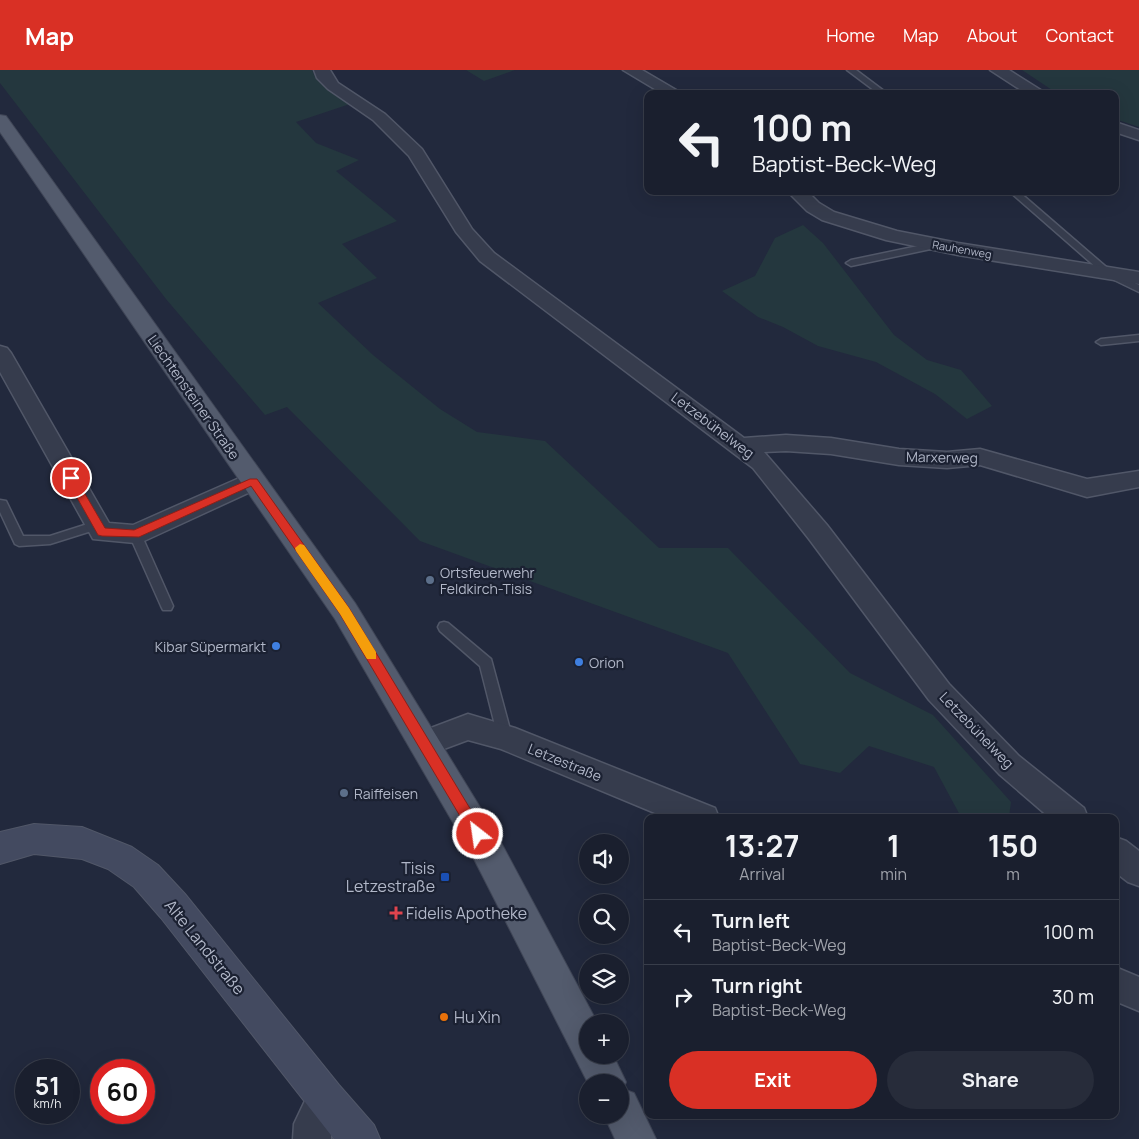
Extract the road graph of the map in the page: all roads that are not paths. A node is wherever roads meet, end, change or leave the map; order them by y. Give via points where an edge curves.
1 (322, 70) edge
2 (631, 70) edge
3 (851, 70) edge
4 (998, 70) edge
5 (668, 90) edge
6 (878, 90) edge
7 (1032, 90) edge
8 (1119, 128) edge
9 (3, 131) edge
10 (1139, 135) edge
11 (800, 195) edge
12 (1018, 195) edge
13 (937, 245) junction
14 (851, 263) dead end
15 (1109, 274) junction
16 (1139, 278) edge
17 (1139, 289) edge
18 (1139, 338) edge
19 (1101, 342) dead end
20 (0, 352) edge
21 (741, 446) junction
22 (1139, 479) edge
23 (253, 481) junction
24 (2, 504) dead end
25 (97, 525) junction
26 (135, 534) junction
27 (167, 606) dead end
28 (444, 627) dead end
29 (505, 737) junction
30 (424, 743) junction
31 (694, 814) edge
32 (1068, 814) edge
33 (0, 848) edge
34 (1119, 855) edge
35 (1139, 871) edge
36 (1119, 986) edge
37 (1139, 994) edge
38 (579, 1026) edge
39 (325, 1099) junction
40 (628, 1124) edge
41 (312, 1139) edge
42 (360, 1139) edge
43 (636, 1139) edge

1 - 21 street, Letzebühelweg via 333,86 379,117 416,153 465,232 487,257
2 - 5 street
3 - 6 lane
4 - 7 street
8 - 10 street
9 - 23 main road, Liechtensteiner Straße via 179,373
11 - 13 street, Rauhenweg via 813,207 850,224
12 - 15 lane
13 - 14 lane
13 - 15 street, Rauhenweg
15 - 16 street, Rauhenweg
15 - 17 lane
18 - 19 lane
20 - 25 street
21 - 22 street, Marxerweg via 831,446 899,457 947,460 980,456 1087,488
21 - 32 street, Letzebühelweg via 760,462 818,532 939,692 1009,766
23 - 26 street
23 - 30 main road, Liechtensteiner Straße via 344,611
24 - 25 lane via 19,541 50,540
25 - 26 street via 102,532
26 - 27 lane
28 - 29 lane via 486,663
29 - 30 street, Letzestraße via 468,727
29 - 31 street, Letzestraße
30 - 38 main road, Liechtensteiner Straße via 485,846
33 - 39 street, Alte Landstraße via 34,839 82,843 120,858 146,876 174,906
34 - 35 street
36 - 37 street
39 - 41 street via 313,1124
39 - 42 street, Alte Landstraße
40 - 43 main road

